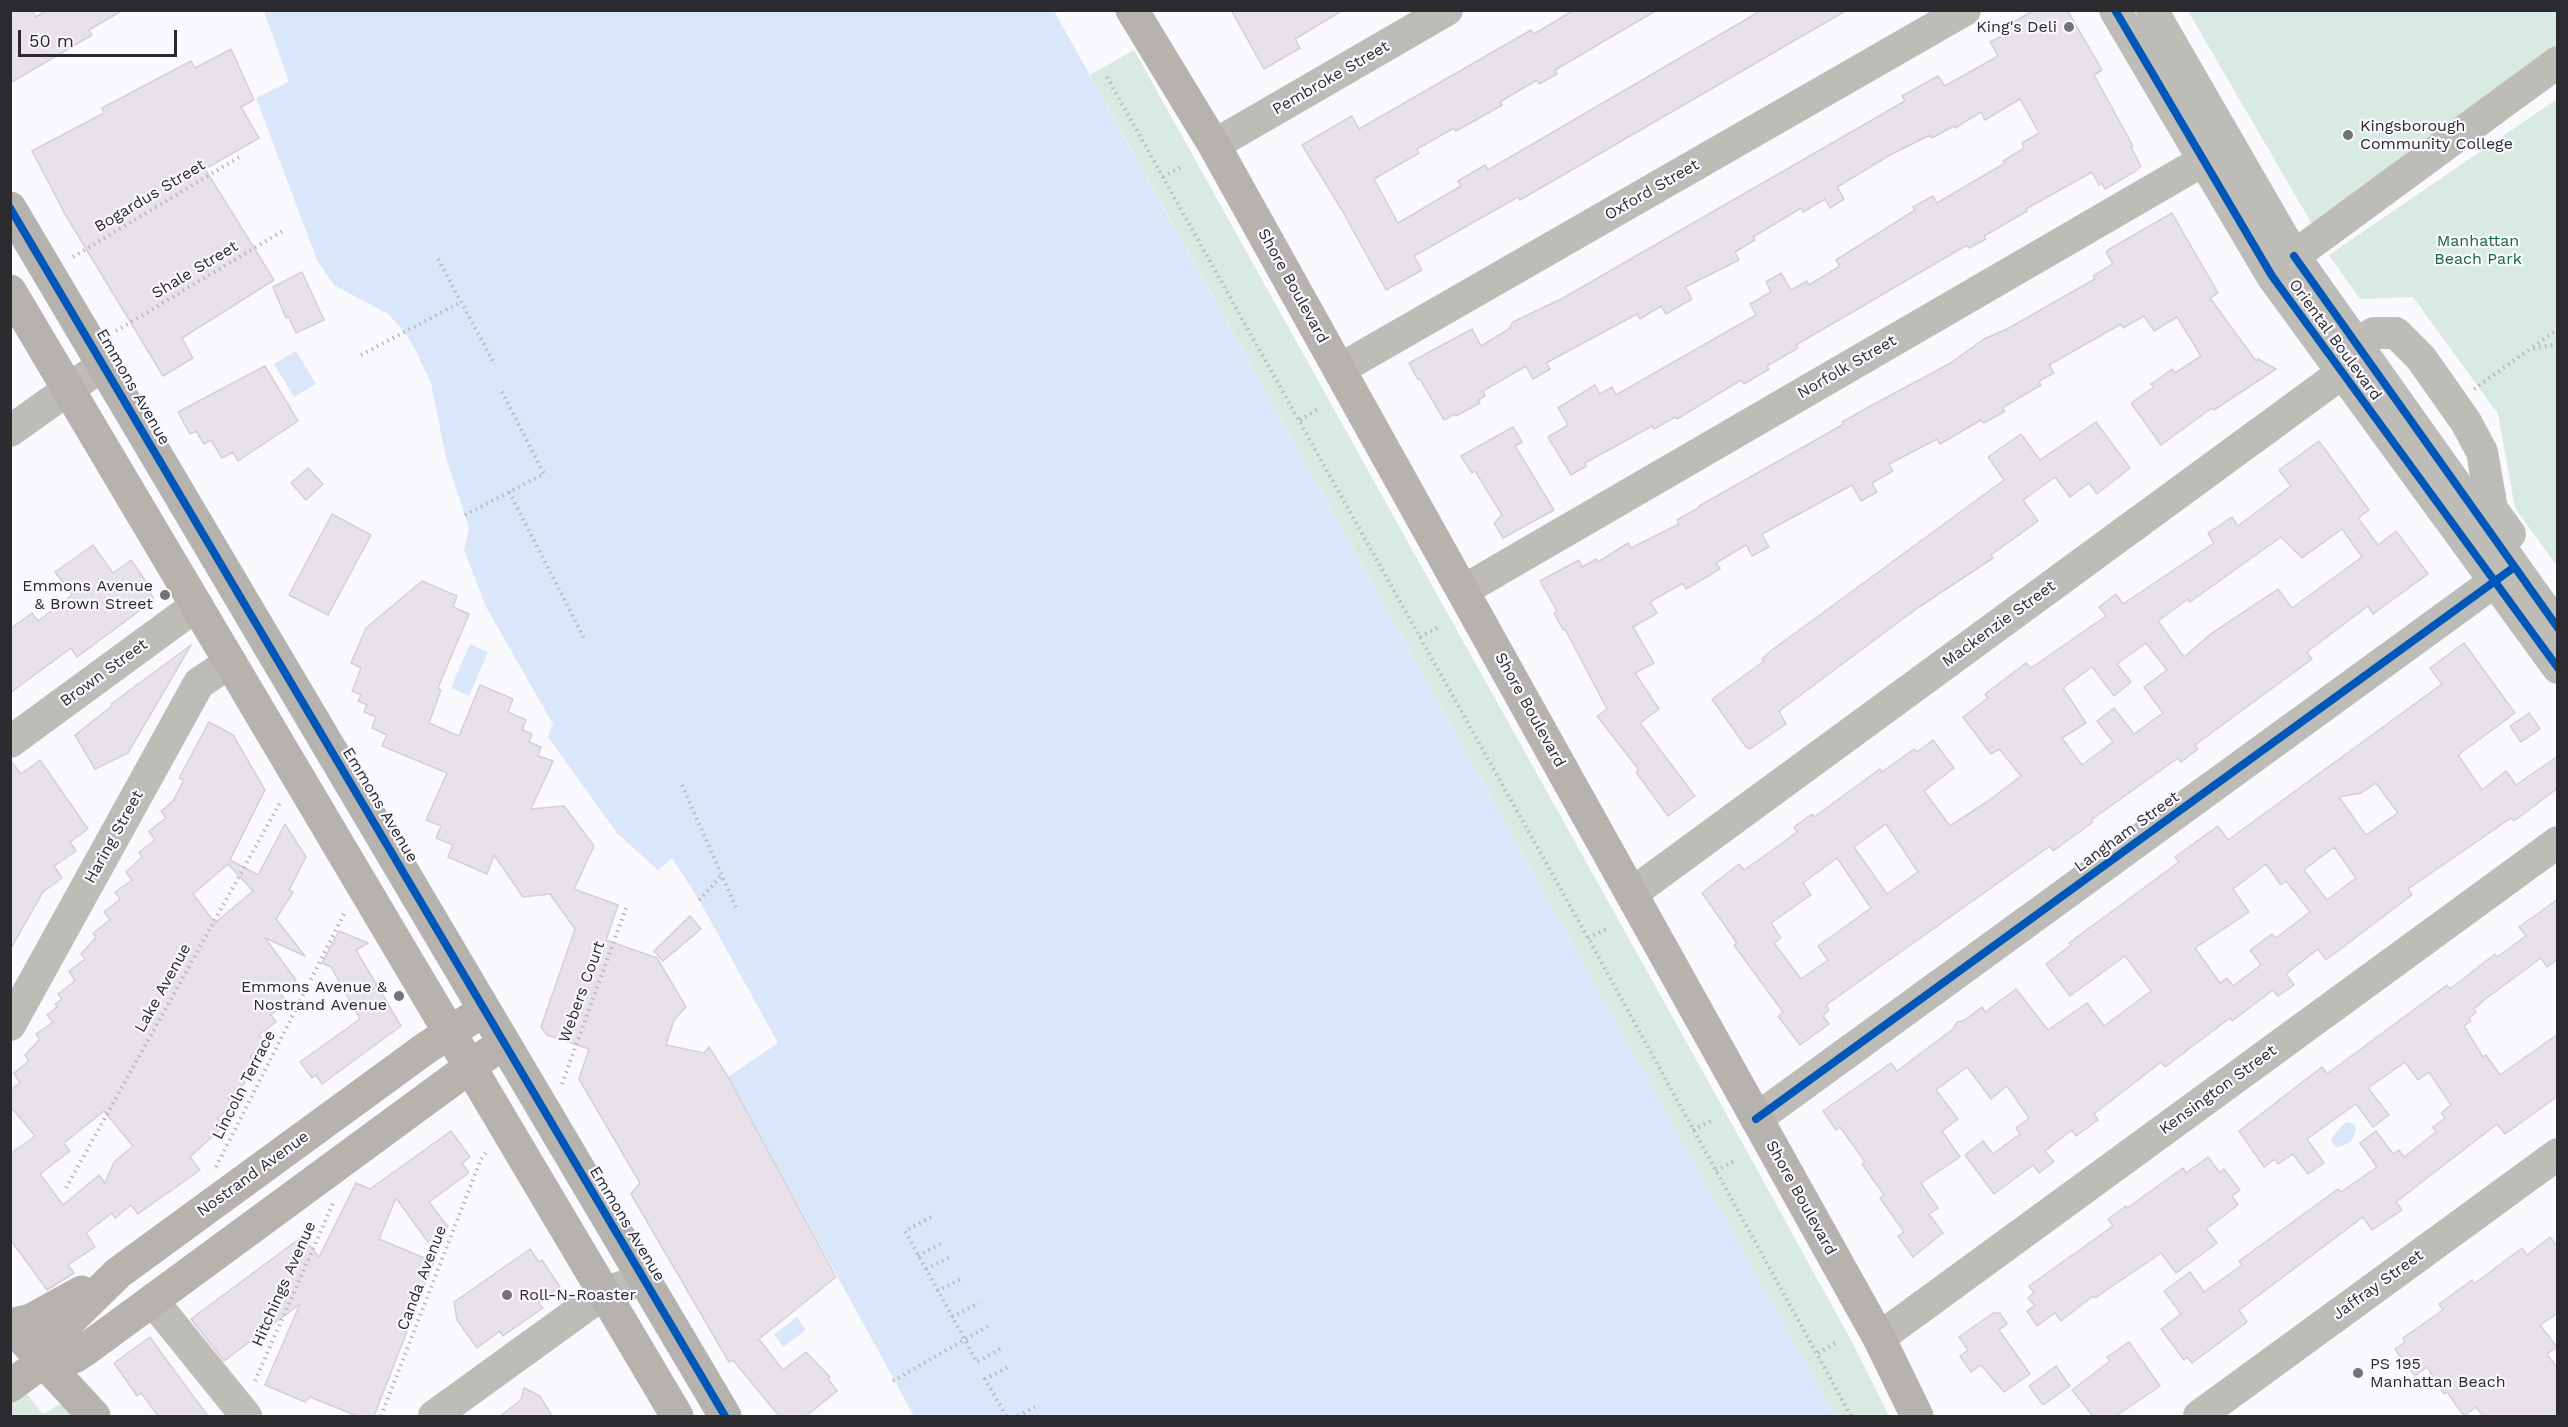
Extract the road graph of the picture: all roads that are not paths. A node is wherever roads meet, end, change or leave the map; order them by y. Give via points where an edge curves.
1 (1132, 10) edge
2 (1447, 10) edge
3 (1965, 10) edge
4 (2115, 10) edge
5 (2152, 10) edge
6 (2558, 62) edge
7 (1214, 145) junction
8 (2218, 153) junction
9 (10, 208) edge
10 (2294, 256) junction
11 (10, 291) edge
12 (2355, 345) junction
13 (104, 364) junction
14 (1340, 369) junction
15 (2342, 373) junction
16 (69, 388) junction
17 (10, 431) edge
18 (2504, 574) junction
19 (1464, 590) junction
20 (2558, 598) edge
21 (197, 605) junction
22 (2558, 628) edge
23 (231, 662) junction
24 (2558, 668) edge
25 (10, 742) edge
26 (2558, 842) edge
27 (1631, 894) junction
28 (485, 1010) junction
29 (10, 1025) edge
30 (450, 1032) junction
31 (504, 1041) junction
32 (471, 1066) junction
33 (1756, 1119) junction
34 (2558, 1154) edge
35 (118, 1272) junction
36 (645, 1280) junction
37 (604, 1293) junction
38 (153, 1301) junction
39 (10, 1325) edge
40 (1879, 1338) junction
41 (44, 1361) junction
42 (10, 1386) edge
43 (94, 1416) edge
44 (246, 1416) edge
45 (434, 1416) edge
46 (677, 1416) edge
47 (725, 1416) edge
48 (1917, 1416) edge
49 (2199, 1416) edge

1 - 7 main road, Shore Boulevard
2 - 7 street, Pembroke Street
3 - 14 street, Oxford Street
4 - 8 street, Oriental Boulevard
5 - 8 street, Oriental Boulevard
6 - 10 street, Oriental Boulevard
7 - 14 main road, Shore Boulevard
8 - 10 street, Oriental Boulevard
8 - 15 street, Oriental Boulevard via 2272,276
8 - 19 street, Norfolk Street
9 - 13 main road, Emmons Avenue
10 - 12 street, Oriental Boulevard
11 - 16 main road
12 - 15 street, Mackenzie Street
12 - 18 street, Oriental Boulevard
12 - 20 street via 2374,333 2396,333 2417,353 2466,422 2482,452 2492,508
13 - 16 street
13 - 28 main road, Emmons Avenue
14 - 19 main road, Shore Boulevard
15 - 18 street, Oriental Boulevard
15 - 27 street, Mackenzie Street
16 - 17 street
16 - 21 main road
18 - 22 street, Oriental Boulevard
18 - 24 street, Oriental Boulevard
18 - 33 street, Langham Street
19 - 27 main road, Shore Boulevard
21 - 23 main road
21 - 25 street, Brown Street
23 - 29 street, Haring Street via 199,683
23 - 30 main road
26 - 40 street, Kensington Street
27 - 33 main road, Shore Boulevard
28 - 30 main road, Nostrand Avenue
28 - 31 main road, Emmons Avenue
30 - 32 main road
30 - 35 main road, Nostrand Avenue
31 - 32 main road, Nostrand Avenue
31 - 36 main road, Emmons Avenue
32 - 37 main road
32 - 38 main road, Nostrand Avenue
33 - 40 main road, Shore Boulevard
34 - 49 street, Jaffray Street
35 - 39 main road via 31,1320
35 - 41 main road, Nostrand Avenue via 55,1335
36 - 37 street
36 - 47 main road, Emmons Avenue
37 - 45 street
37 - 46 main road
38 - 41 main road, Nostrand Avenue via 74,1357
38 - 44 street
39 - 41 main road
40 - 48 main road, Shore Boulevard
41 - 42 main road, Nostrand Avenue
41 - 43 main road

